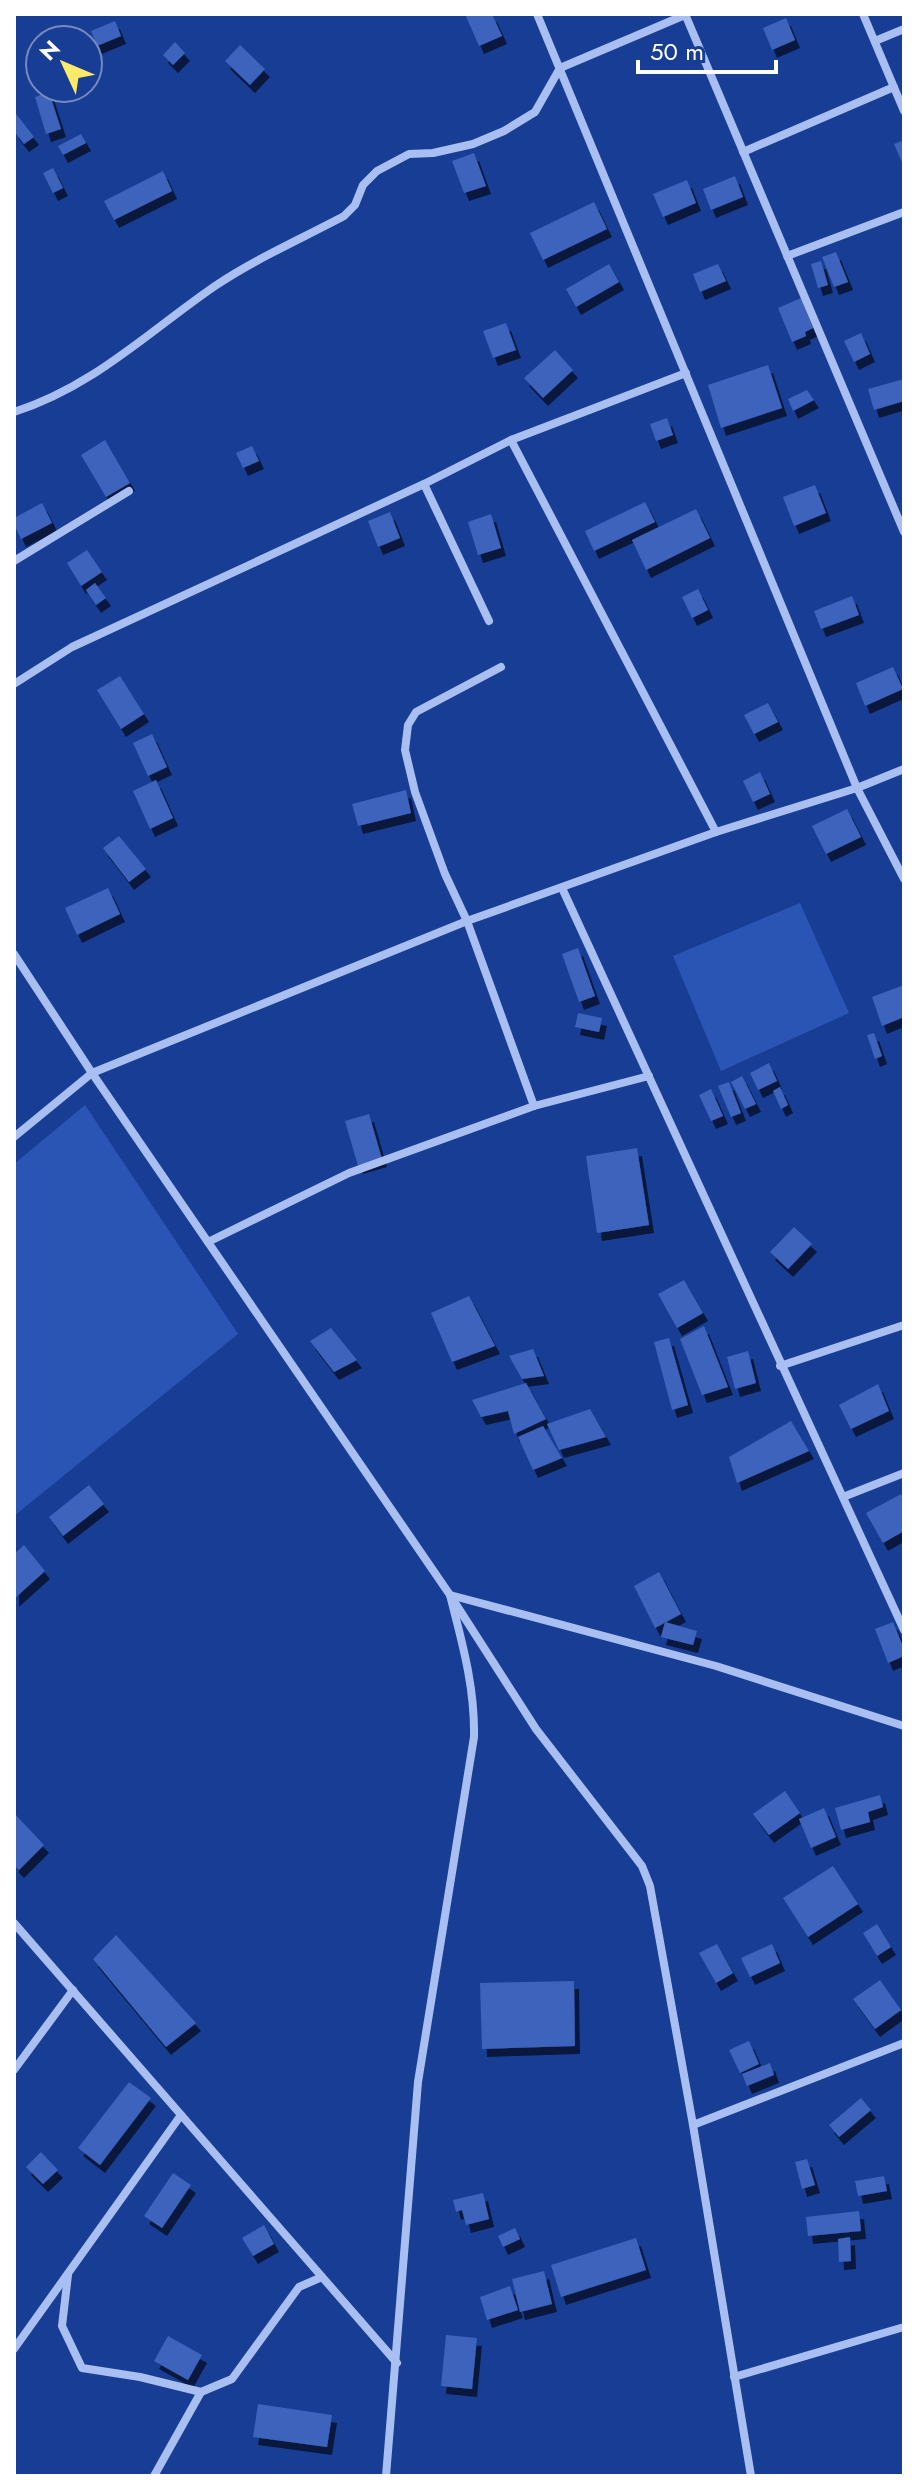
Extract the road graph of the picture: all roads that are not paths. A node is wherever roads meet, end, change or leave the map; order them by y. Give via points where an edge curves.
1 (537, 14) edge
2 (685, 14) edge
3 (863, 14) edge
4 (904, 29) edge
5 (875, 41) junction
6 (560, 68) junction
7 (894, 87) junction
8 (904, 111) edge
9 (743, 152) junction
10 (904, 212) edge
11 (787, 256) junction
12 (686, 373) junction
13 (14, 412) edge
14 (511, 440) junction
15 (424, 484) junction
16 (129, 491) dead end
17 (904, 532) edge
18 (14, 561) edge
19 (489, 621) dead end
20 (501, 667) dead end
21 (14, 684) edge
22 (904, 769) edge
23 (857, 788) junction
24 (716, 832) junction
25 (904, 879) edge
26 (562, 888) junction
27 (467, 921) junction
28 (14, 954) edge
29 (92, 1073) junction
30 (649, 1076) junction
31 (534, 1106) junction
32 (14, 1137) edge
33 (208, 1242) junction
34 (904, 1325) edge
35 (780, 1366) junction
36 (904, 1473) edge
37 (843, 1497) junction
38 (450, 1595) junction
39 (904, 1630) edge
40 (904, 1726) edge
41 (14, 1923) edge
42 (73, 1990) junction
43 (904, 2043) edge
44 (14, 2070) edge
45 (181, 2115) junction
46 (693, 2125) junction
47 (68, 2274) junction
48 (322, 2277) junction
49 (904, 2327) edge
50 (14, 2349) edge
51 (397, 2363) junction
52 (734, 2377) junction
53 (201, 2392) junction
54 (154, 2476) edge
55 (386, 2476) edge
56 (751, 2476) edge

1 - 6 street
2 - 6 street
2 - 9 street
3 - 5 street
4 - 5 street
5 - 7 street
6 - 12 street
6 - 13 street via 535,112 473,144 409,154 377,171 344,216 217,285 101,372
7 - 8 street
7 - 9 street
9 - 11 street
10 - 11 street
11 - 17 street
12 - 14 street
12 - 23 street
14 - 15 street
14 - 24 street
15 - 19 street
15 - 21 street via 72,647
16 - 18 street
20 - 27 street via 416,712 408,725 405,750 415,792
22 - 23 street
23 - 24 street
23 - 25 street
24 - 26 street
26 - 27 street
26 - 30 street
27 - 29 street
27 - 31 street
28 - 29 street
29 - 32 street
29 - 33 street
30 - 31 street
30 - 35 street
31 - 33 street via 349,1173
33 - 38 street
34 - 35 street
35 - 37 street
36 - 37 street
37 - 39 street
38 - 40 street via 716,1666
38 - 46 street via 536,1729 642,1866
38 - 51 street via 468,1663 474,1737 418,2082
41 - 42 street
42 - 44 street
42 - 45 street
43 - 46 street
45 - 47 street
45 - 48 street
46 - 52 street
47 - 50 street
47 - 53 street via 62,2326 82,2368
48 - 51 street
48 - 53 street via 299,2287 232,2379
49 - 52 street
51 - 55 street
52 - 56 street
53 - 54 street

